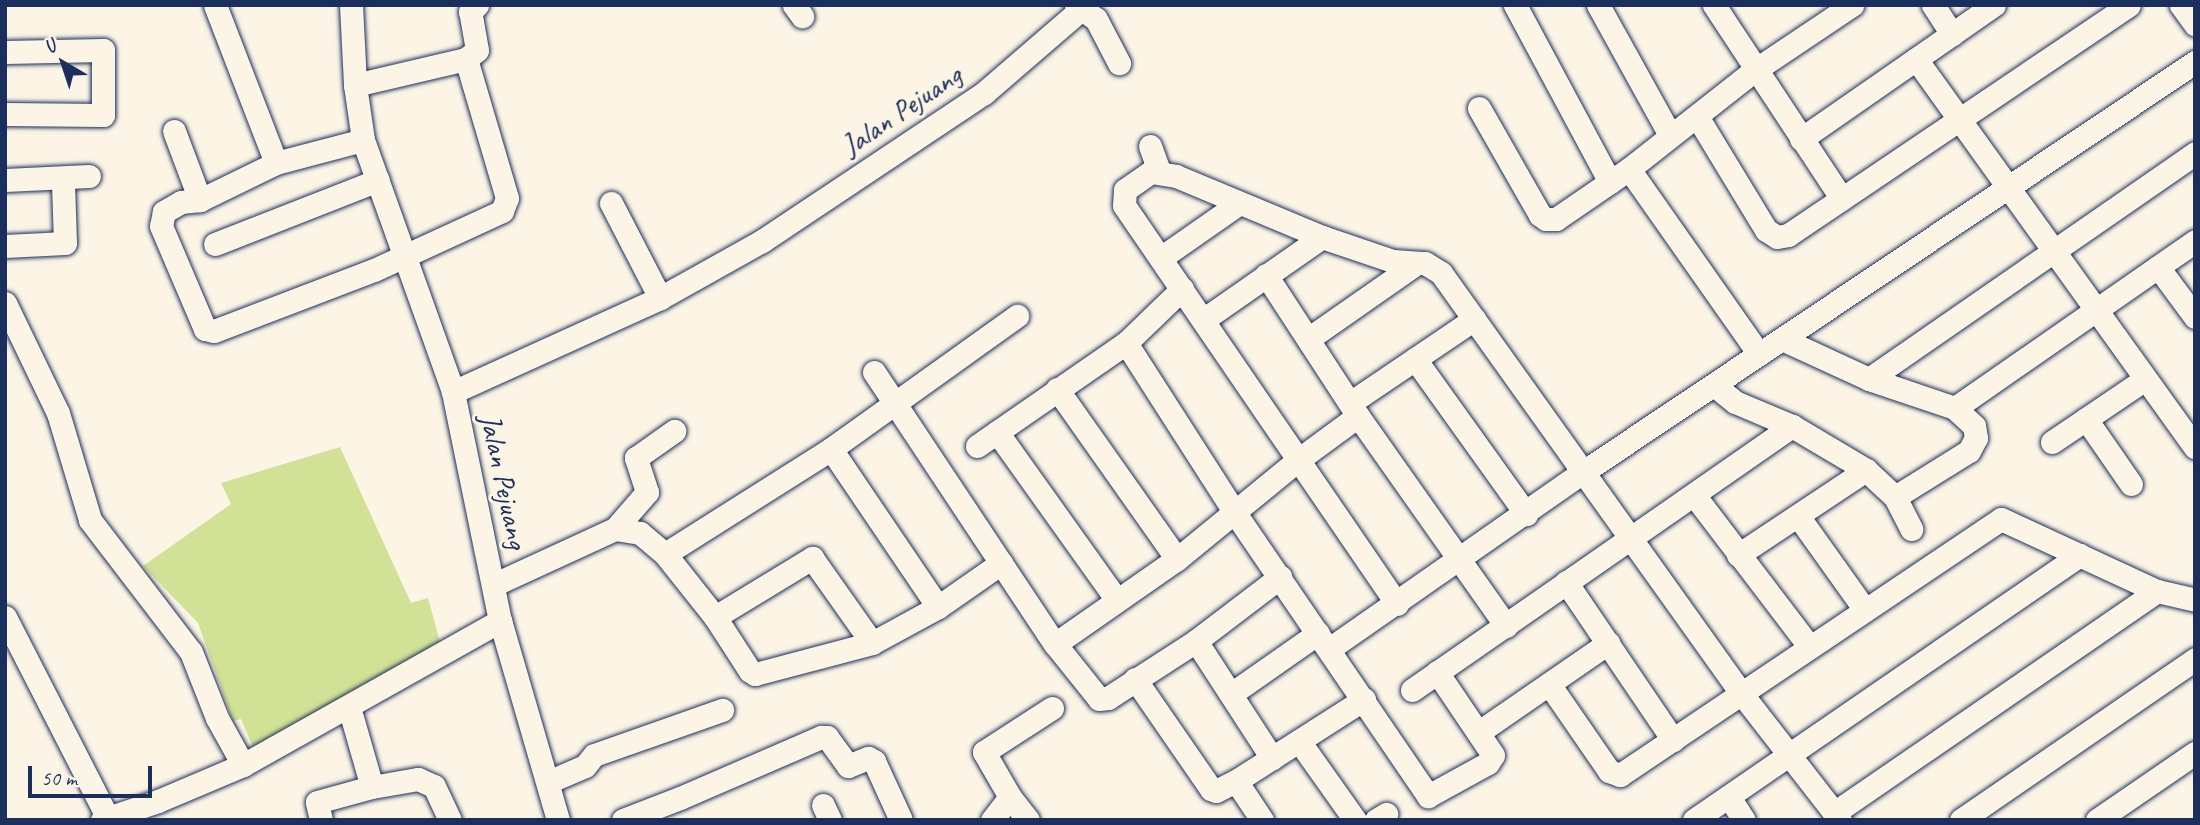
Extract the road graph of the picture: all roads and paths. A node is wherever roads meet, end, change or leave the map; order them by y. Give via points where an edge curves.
1 (215, 5) edge
2 (352, 5) edge
3 (477, 5) edge
4 (1515, 5) edge
5 (1598, 5) edge
6 (1714, 5) edge
7 (1933, 5) edge
8 (1994, 5) edge
9 (2129, 5) edge
10 (2182, 5) edge
11 (1850, 6) edge
12 (1080, 7) edge
13 (2195, 24) edge
14 (1952, 34) junction
15 (5, 52) edge
16 (466, 59) junction
17 (1916, 59) junction
18 (2195, 62) edge
19 (1119, 63) dead end
20 (1755, 70) junction
21 (355, 85) junction
22 (1479, 108) dead end
23 (5, 114) edge
24 (1698, 118) junction
25 (1960, 120) junction
26 (174, 131) dead end
27 (1670, 135) junction
28 (1801, 139) junction
29 (363, 140) junction
30 (1150, 146) dead end
31 (2195, 153) edge
32 (276, 163) junction
33 (1159, 172) junction
34 (1620, 175) junction
35 (89, 176) dead end
36 (5, 180) edge
37 (378, 180) junction
38 (63, 182) dead end
39 (2009, 187) junction
40 (1842, 199) junction
41 (200, 200) junction
42 (611, 202) dead end
43 (1238, 204) junction
44 (1322, 237) junction
45 (2195, 241) edge
46 (215, 244) dead end
47 (5, 246) edge
48 (2054, 251) junction
49 (405, 254) junction
50 (1161, 257) junction
51 (1416, 263) junction
52 (2158, 267) junction
53 (1266, 275) junction
54 (1182, 289) junction
55 (660, 298) junction
56 (5, 303) edge
57 (2094, 311) junction
58 (1017, 316) dead end
59 (2195, 317) edge
60 (1474, 319) junction
61 (1203, 320) junction
62 (1308, 339) junction
63 (1782, 339) junction
64 (1126, 343) junction
65 (1759, 354) junction
66 (1415, 359) junction
67 (874, 372) dead end
68 (1869, 379) junction
69 (2145, 379) junction
70 (1714, 385) junction
71 (1057, 389) junction
72 (453, 392) junction
73 (895, 402) junction
74 (1955, 408) junction
75 (1354, 409) junction
76 (2086, 419) junction
77 (1793, 425) junction
78 (674, 431) dead end
79 (997, 432) junction
80 (2052, 442) dead end
81 (977, 446) dead end
82 (2195, 447) edge
83 (831, 449) junction
84 (1297, 460) junction
85 (1866, 470) junction
86 (1583, 472) junction
87 (2131, 484) dead end
88 (1694, 495) junction
89 (1895, 497) junction
90 (1236, 513) junction
91 (1526, 514) junction
92 (1798, 516) junction
93 (615, 529) junction
94 (1911, 529) dead end
95 (1632, 539) junction
96 (665, 554) junction
97 (1738, 555) junction
98 (2080, 555) junction
99 (1177, 559) junction
100 (1459, 560) junction
101 (1001, 563) junction
102 (1280, 577) junction
103 (1566, 582) junction
104 (493, 585) junction
105 (2157, 591) junction
106 (1116, 599) junction
107 (2195, 600) edge
108 (1397, 604) junction
109 (938, 607) junction
110 (1865, 610) junction
111 (5, 617) edge
112 (715, 617) junction
113 (500, 621) junction
114 (1506, 626) junction
115 (1196, 641) junction
116 (1323, 641) junction
117 (872, 643) junction
118 (1608, 643) junction
119 (1055, 644) junction
120 (1810, 647) junction
121 (2195, 659) edge
122 (1437, 672) junction
123 (1135, 679) junction
124 (1549, 684) junction
125 (1412, 690) dead end
126 (1741, 693) junction
127 (1231, 694) junction
128 (1364, 698) junction
129 (349, 707) junction
130 (1052, 708) dead end
131 (722, 710) dead end
132 (1479, 732) junction
133 (1673, 740) junction
134 (1299, 741) junction
135 (2195, 753) edge
136 (1790, 755) junction
137 (1272, 758) junction
138 (243, 765) junction
139 (1236, 781) junction
140 (548, 782) junction
141 (372, 787) junction
142 (1010, 797) junction
143 (1728, 797) junction
144 (1837, 816) edge
145 (105, 819) edge
146 (321, 820) edge
147 (450, 820) edge
148 (558, 820) edge
149 (623, 820) edge
150 (901, 820) edge
151 (992, 820) edge
152 (1028, 820) edge
153 (1262, 820) edge
154 (1355, 820) edge
155 (1694, 820) edge
156 (1744, 820) edge
157 (1961, 820) edge
158 (2096, 820) edge

1 - 32 street
2 - 21 street
3 - 16 street via 470,12 477,50
4 - 34 street
5 - 27 street
6 - 20 street
7 - 14 street
8 - 14 street
9 - 25 street
10 - 13 street
11 - 20 street
12 - 19 street via 1096,19
12 - 55 street, Jalan Pejuang via 984,93 762,241
14 - 17 street
15 - 23 street via 103,50 103,115
16 - 21 street
16 - 49 street via 506,202 498,214
17 - 25 street
17 - 28 street
18 - 39 street
20 - 24 street
20 - 28 street
21 - 29 street
22 - 34 street via 1546,219 1556,219
24 - 27 street
24 - 40 street via 1772,235 1788,235
25 - 39 street
25 - 40 street
26 - 41 street
27 - 34 street
28 - 40 street
29 - 32 street
29 - 37 street
30 - 33 street
31 - 48 street
32 - 41 street
33 - 43 street
33 - 50 street via 1151,172 1125,190 1122,199
34 - 65 street
35 - 36 street
37 - 46 street
37 - 49 street
38 - 47 street via 65,243
39 - 48 street
39 - 63 street
41 - 49 street via 172,206 162,214 160,223 202,325 209,331 374,270
42 - 55 street
43 - 44 street
43 - 50 street
44 - 51 street via 1393,261
44 - 53 street
45 - 52 street
48 - 57 street
48 - 68 street
49 - 72 street
50 - 54 street
51 - 60 street via 1441,273
51 - 62 street
52 - 57 street
52 - 59 street
53 - 61 street
53 - 62 street
54 - 61 street
54 - 64 street
55 - 72 street, Jalan Pejuang
56 - 138 street via 58,414 90,520 191,652 217,718
57 - 69 street
57 - 74 street
58 - 73 street
60 - 66 street
60 - 86 street
61 - 84 street
62 - 75 street
63 - 65 street
63 - 68 street
64 - 71 street
64 - 90 street
65 - 70 street
66 - 75 street
66 - 91 street
67 - 73 street
68 - 74 street
69 - 76 street
69 - 82 street
70 - 77 street via 1735,402
70 - 86 street
71 - 79 street
71 - 99 street
72 - 104 street, Jalan Pejuang
73 - 83 street
73 - 101 street
74 - 89 street via 1974,426 1976,438 1969,451
75 - 84 street
75 - 100 street
76 - 80 street
76 - 87 street
77 - 85 street
77 - 88 street
78 - 93 street via 636,458 647,492
79 - 81 street
79 - 106 street
83 - 96 street
83 - 109 street
84 - 90 street
84 - 108 street
85 - 89 street
85 - 92 street
86 - 91 street
86 - 95 street
88 - 95 street
88 - 97 street
89 - 94 street
90 - 99 street
90 - 102 street
91 - 100 street
92 - 97 street
92 - 110 street
93 - 96 street via 640,533
93 - 104 street, Jalan Pejuang
95 - 103 street
95 - 126 street
96 - 112 street
97 - 120 street
98 - 105 street
98 - 110 street via 2001,519
98 - 136 street
99 - 106 street
100 - 108 street
100 - 114 street
101 - 109 street
101 - 119 street
102 - 115 street
102 - 116 street
103 - 114 street
103 - 118 street
104 - 113 street
105 - 107 street
105 - 144 street
106 - 119 street
108 - 116 street
109 - 117 street
110 - 120 street
111 - 145 street
112 - 117 street via 755,674
112 - 117 street via 812,558
113 - 129 street
113 - 140 street
114 - 122 street
115 - 123 street
115 - 127 street
116 - 127 street
116 - 128 street
118 - 124 street
118 - 133 street
119 - 123 street via 1099,699
120 - 126 street
121 - 157 street
122 - 125 street
122 - 132 street
123 - 139 street via 1211,789 1222,790
124 - 132 street
124 - 133 street via 1612,774 1620,775
126 - 133 street
126 - 136 street
127 - 137 street
128 - 132 street via 1428,796 1490,760 1491,749
128 - 134 street
129 - 138 street
129 - 141 street
130 - 142 street via 984,752
131 - 140 street via 594,755 585,766
134 - 137 street
134 - 154 street
135 - 158 street
136 - 143 street
136 - 144 street
137 - 139 street
138 - 145 street
139 - 153 street
140 - 148 street
141 - 146 street via 317,802
141 - 147 street via 411,780 428,782 435,786
142 - 151 street
142 - 152 street
143 - 155 street
143 - 156 street
149 - 150 street via 827,737 848,766 868,758 874,761

